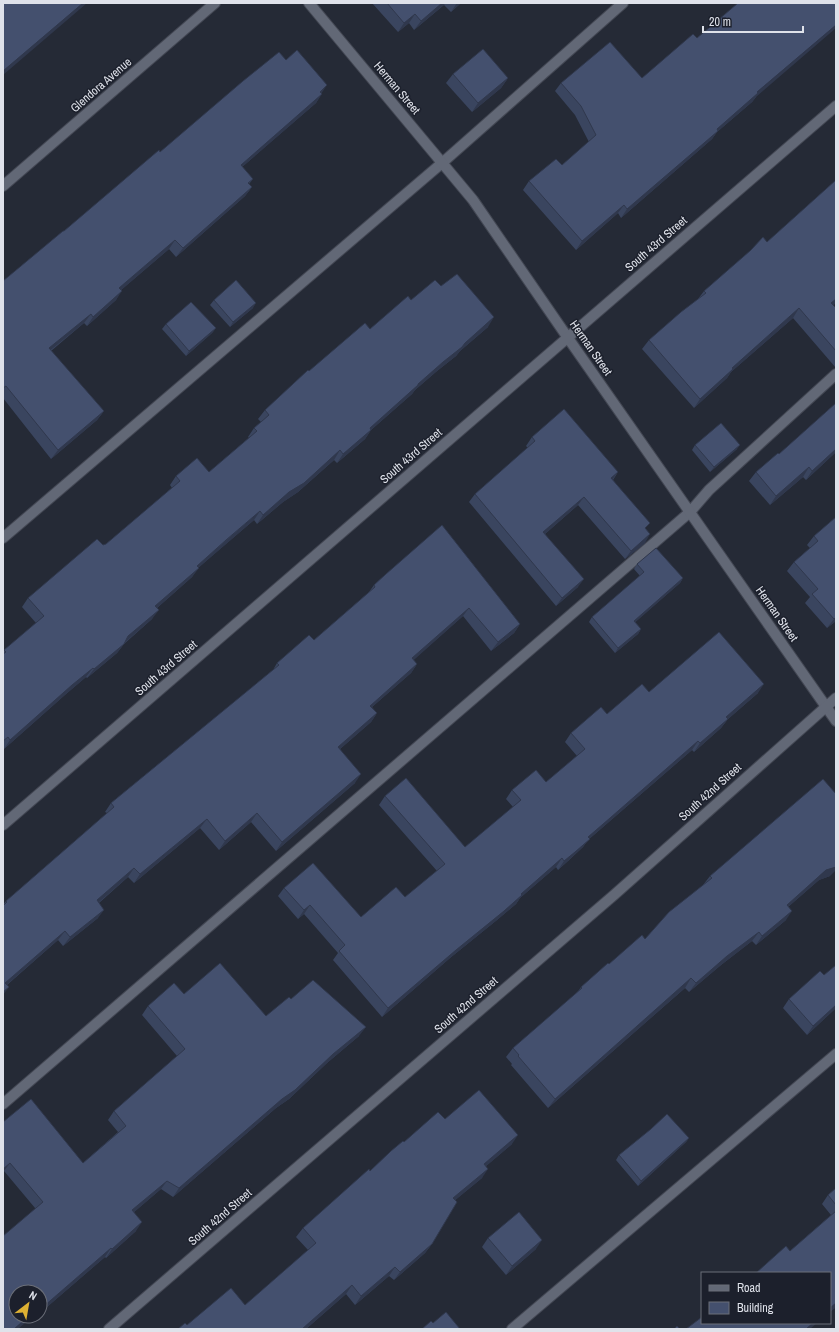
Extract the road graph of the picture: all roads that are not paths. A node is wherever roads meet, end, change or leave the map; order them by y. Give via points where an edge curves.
1 (215, 3) edge
2 (309, 3) edge
3 (623, 3) edge
4 (836, 106) edge
5 (442, 163) junction
6 (3, 186) edge
7 (568, 338) junction
8 (836, 374) edge
9 (690, 512) junction
10 (3, 538) edge
11 (836, 698) edge
12 (826, 707) junction
13 (836, 721) edge
14 (3, 825) edge
15 (836, 1054) edge
16 (3, 1104) edge
17 (110, 1329) edge
18 (512, 1329) edge

1 - 6 street, Glendora Avenue
2 - 5 street, Herman Street
3 - 5 street
4 - 7 street, South 43rd Street
5 - 7 street, Herman Street via 473,200
5 - 10 street
7 - 9 street, Herman Street
7 - 14 street, South 43rd Street
8 - 9 street via 709,490
9 - 12 street, Herman Street
9 - 16 street
11 - 12 street, South 42nd Street
12 - 13 street, Herman Street
12 - 17 street, South 42nd Street via 614,895
15 - 18 street

